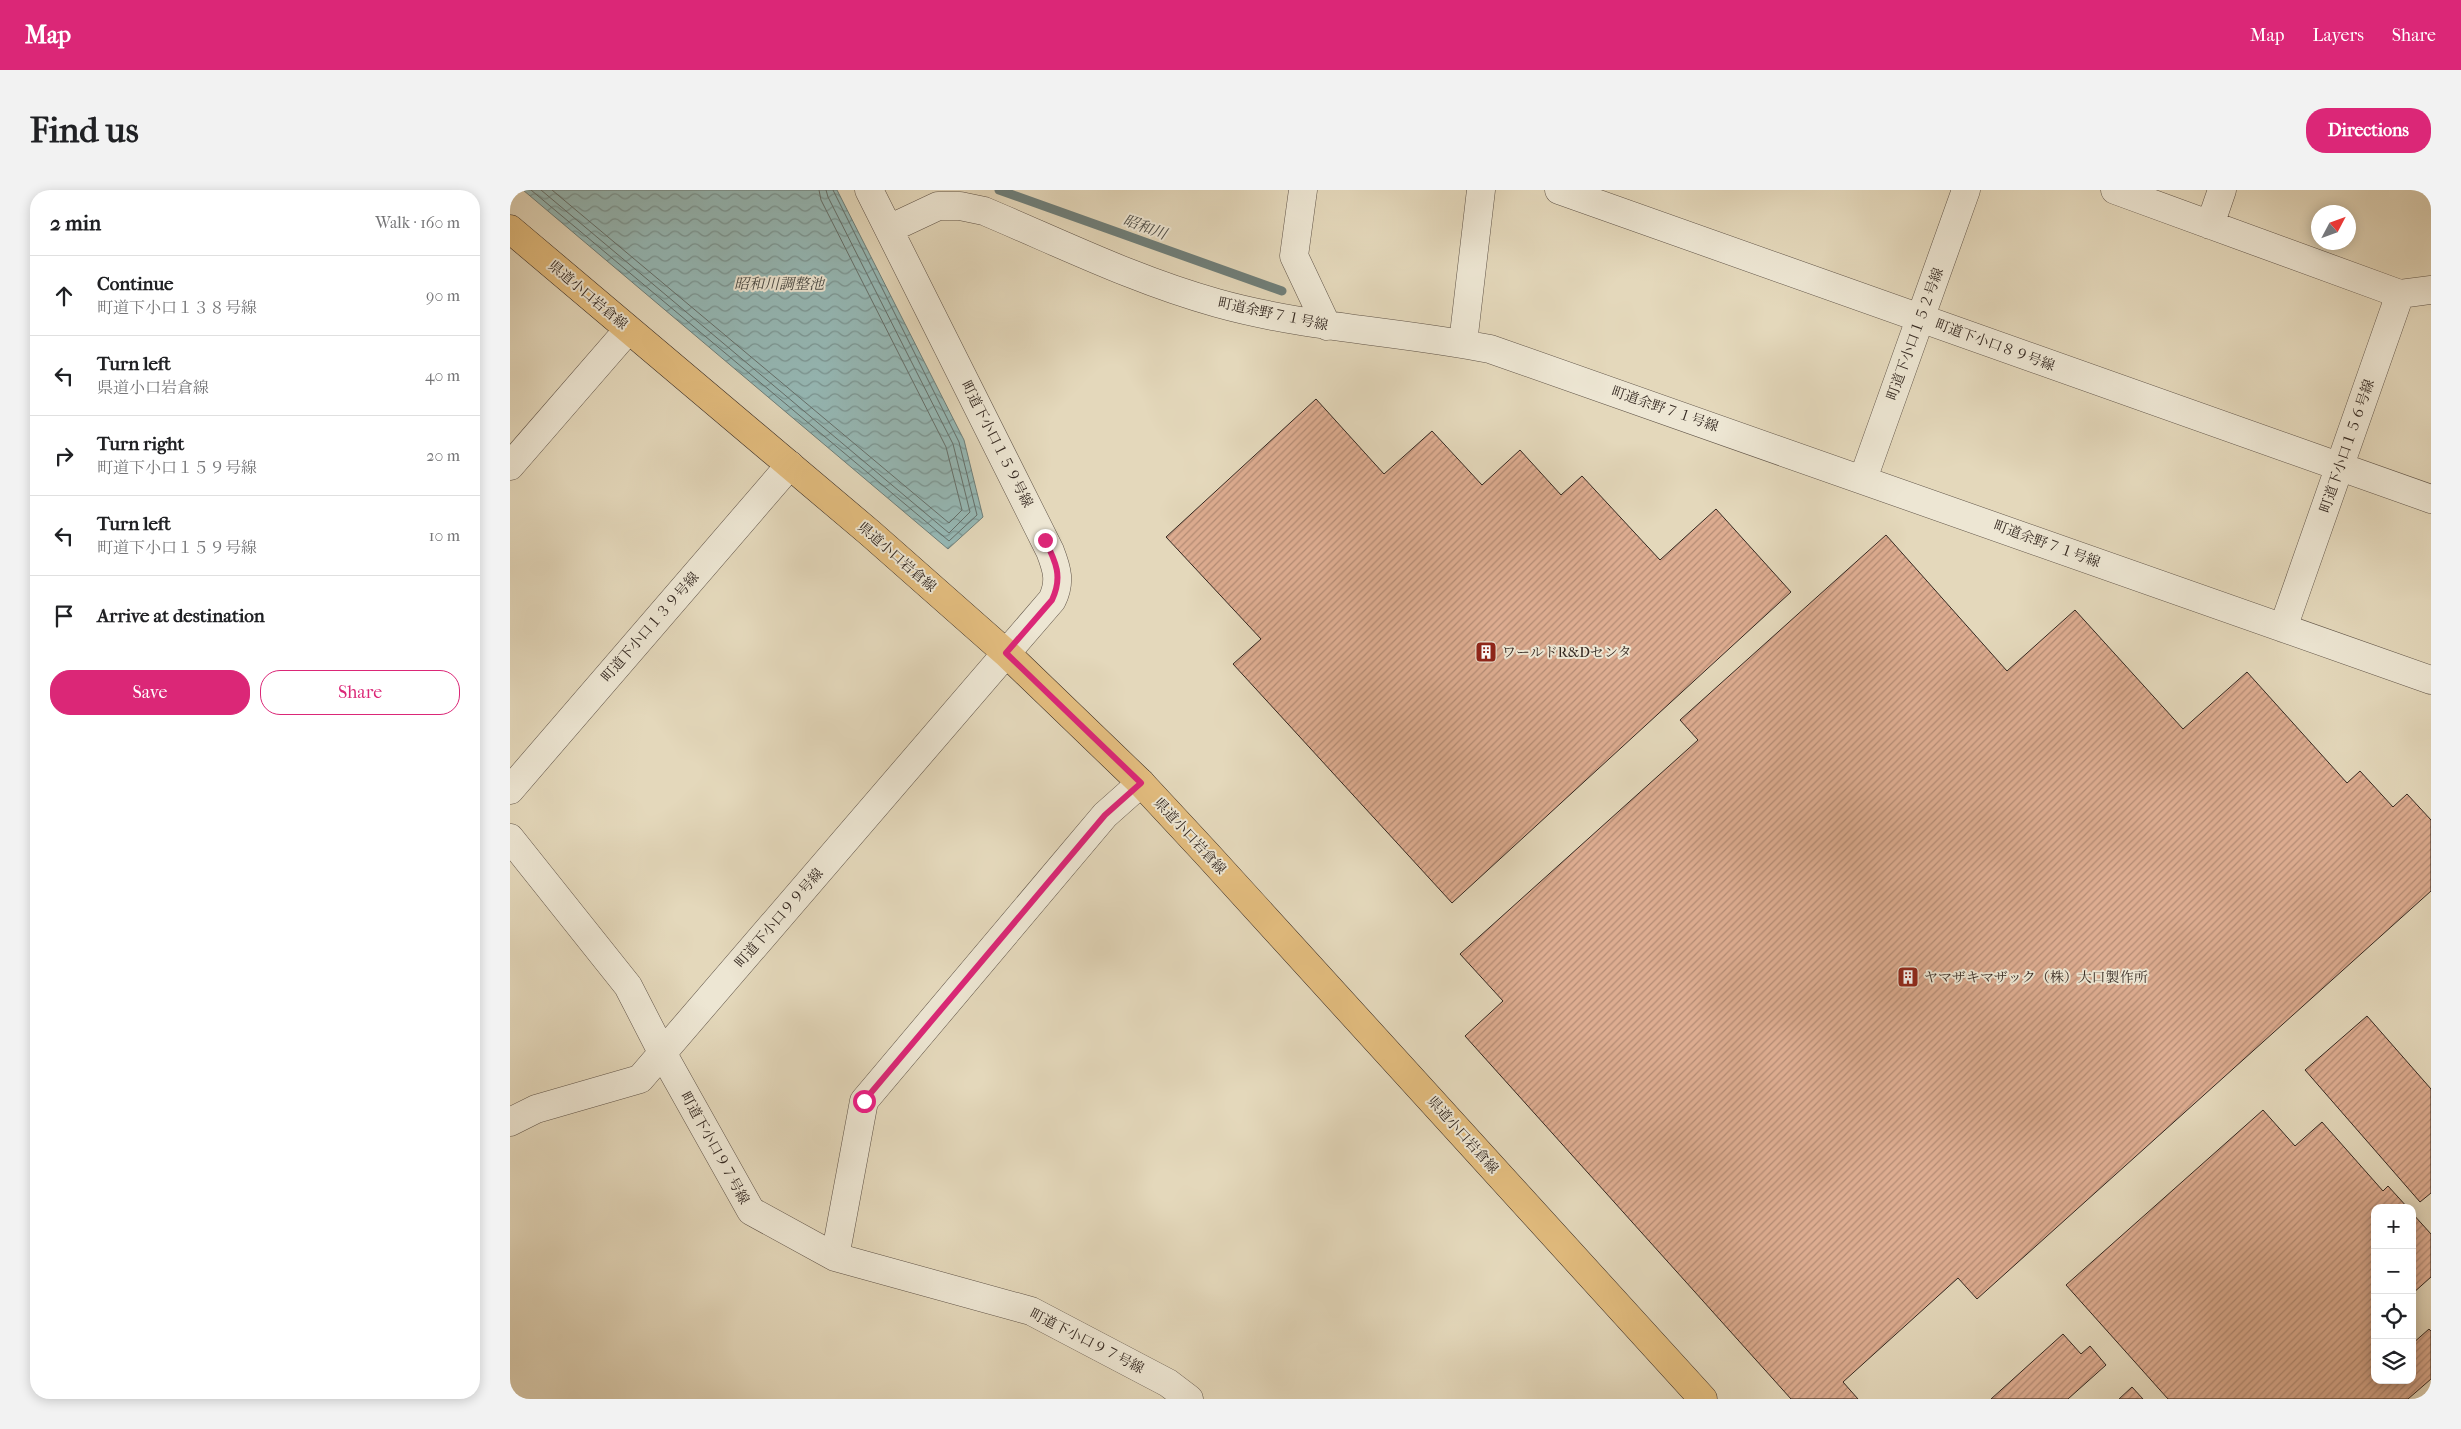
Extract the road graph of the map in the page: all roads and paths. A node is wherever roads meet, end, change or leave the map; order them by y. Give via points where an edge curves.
1 (869, 190) edge
2 (1303, 190) edge
3 (1481, 190) edge
4 (1559, 190) edge
5 (1966, 190) edge
6 (2115, 190) edge
7 (2222, 190) edge
8 (2210, 225) junction
9 (510, 229) edge
10 (889, 229) junction
11 (2431, 290) edge
12 (2400, 294) junction
13 (1921, 318) junction
14 (1327, 326) junction
15 (628, 330) junction
16 (1463, 344) junction
17 (790, 465) junction
18 (510, 466) edge
19 (2339, 467) junction
20 (1864, 479) junction
21 (2431, 499) edge
22 (2283, 628) junction
23 (1006, 653) junction
24 (2431, 680) edge
25 (1141, 783) junction
26 (510, 790) edge
27 (510, 838) edge
28 (663, 1054) junction
29 (510, 1122) edge
30 (835, 1257) junction
31 (1189, 1399) edge
32 (1703, 1399) edge

1 - 10 street, 町道下小口１５９号線
2 - 14 street via 1294,256
3 - 16 street
4 - 13 street, 町道下小口８９号線
5 - 13 street, 町道下小口１５２号線
6 - 8 street
7 - 8 street
8 - 12 street
9 - 15 main road, 県道小口岩倉線
10 - 14 street, 町道余野７１号線 via 938,206 984,211 1152,282 1217,303
10 - 23 street, 町道下小口１５９号線 via 1045,540 1057,571 1058,582 1052,600
11 - 12 street
12 - 19 street, 町道下小口１５６号線
13 - 19 street, 町道下小口８９号線
13 - 20 street, 町道下小口１５２号線
14 - 16 street, 町道余野７１号線
15 - 17 main road, 県道小口岩倉線
15 - 18 street
16 - 20 street, 町道余野７１号線 via 1499,352
17 - 23 main road, 県道小口岩倉線
17 - 26 street, 町道下小口１３９号線
19 - 21 street, 町道下小口８９号線
19 - 22 street, 町道下小口１５６号線
20 - 22 street, 町道余野７１号線
22 - 24 street, 町道余野７１号線
23 - 25 main road, 県道小口岩倉線
23 - 28 street, 町道下小口９９号線
25 - 30 street via 1105,815 864,1101
25 - 32 main road, 県道小口岩倉線
27 - 28 street, 町道下小口９７号線 via 628,986
28 - 29 street, 町道下小口９９号線 via 640,1079 536,1110
28 - 30 street, 町道下小口９７号線 via 751,1211
30 - 31 street, 町道下小口９７号線 via 1030,1310 1168,1383

